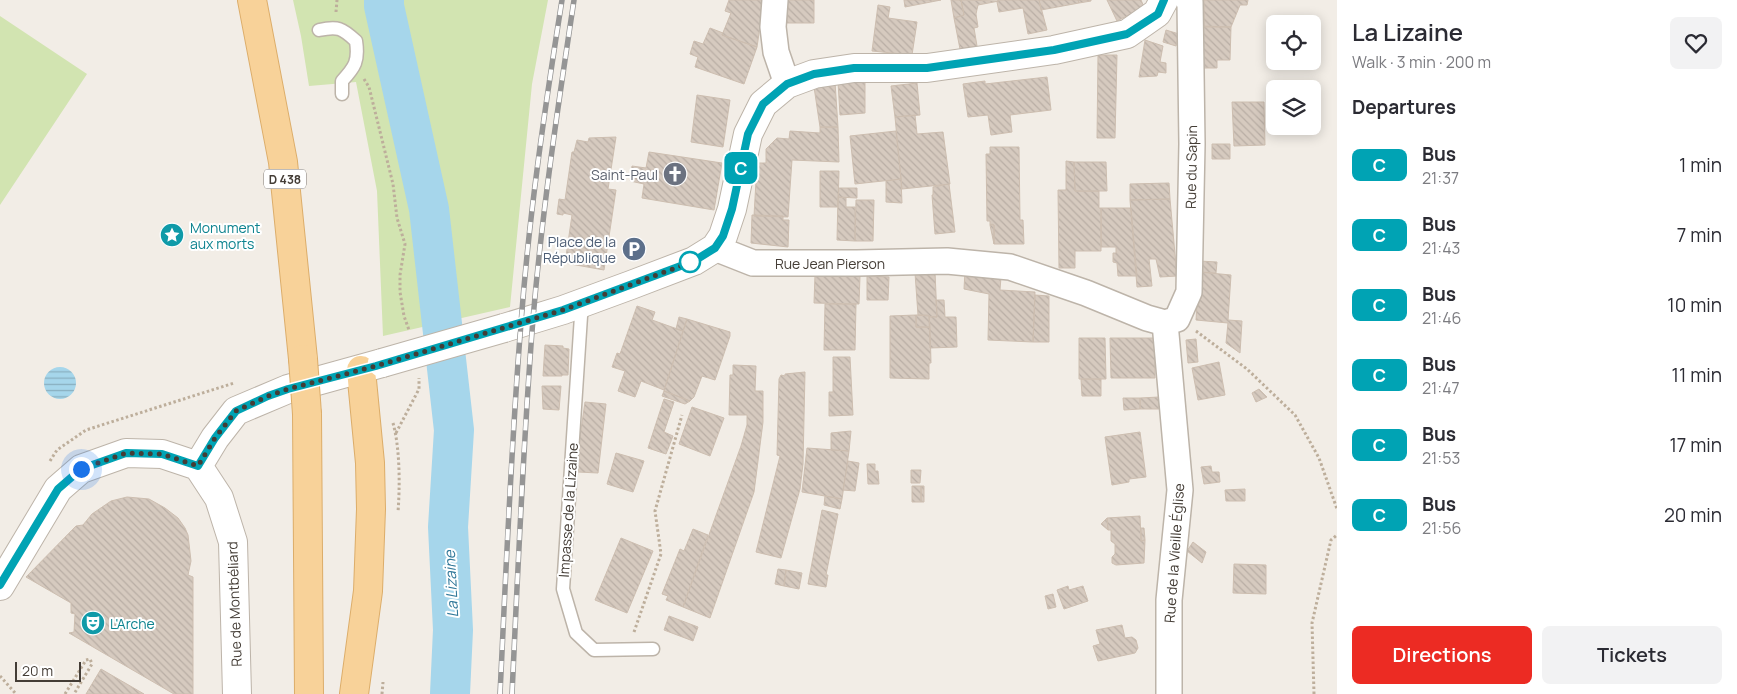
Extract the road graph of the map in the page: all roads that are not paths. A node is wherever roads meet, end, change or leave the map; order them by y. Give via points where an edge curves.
1 (252, 0) edge
2 (775, 0) edge
3 (1164, 0) edge
4 (1188, 0) edge
5 (319, 30) dead end
6 (787, 84) junction
7 (342, 94) dead end
8 (715, 248) junction
9 (585, 302) junction
10 (1171, 321) junction
11 (371, 366) junction
12 (198, 466) junction
13 (0, 586) edge
14 (653, 649) dead end
15 (236, 694) edge
16 (309, 694) edge
17 (354, 694) edge
18 (1169, 694) edge

1 - 16 main road, D 438, bridge via 283,162 303,359 307,414
2 - 6 street via 773,27 776,52
3 - 6 street via 1158,14 1127,34 1054,50 927,68 854,68 814,74
4 - 10 street, Rue du Sapin via 1192,144 1189,292
5 - 7 lane via 334,27 356,41 358,55 354,67 342,81
6 - 8 street via 763,104 748,134 732,209 723,236
8 - 9 street via 694,261
8 - 10 street, Rue Jean Pierson via 753,263 947,261 1010,267 1147,318
9 - 11 street, bridge
9 - 14 lane, Impasse de la Lizaine via 581,316 563,589 576,633 594,650
10 - 18 street, Rue de la Vieille Église via 1180,490 1169,600
11 - 12 street via 288,389 236,411
11 - 17 main road via 368,591
12 - 13 street via 162,454 126,453 81,469 58,489
12 - 15 street, Rue de Montbéliard via 219,498 234,542

